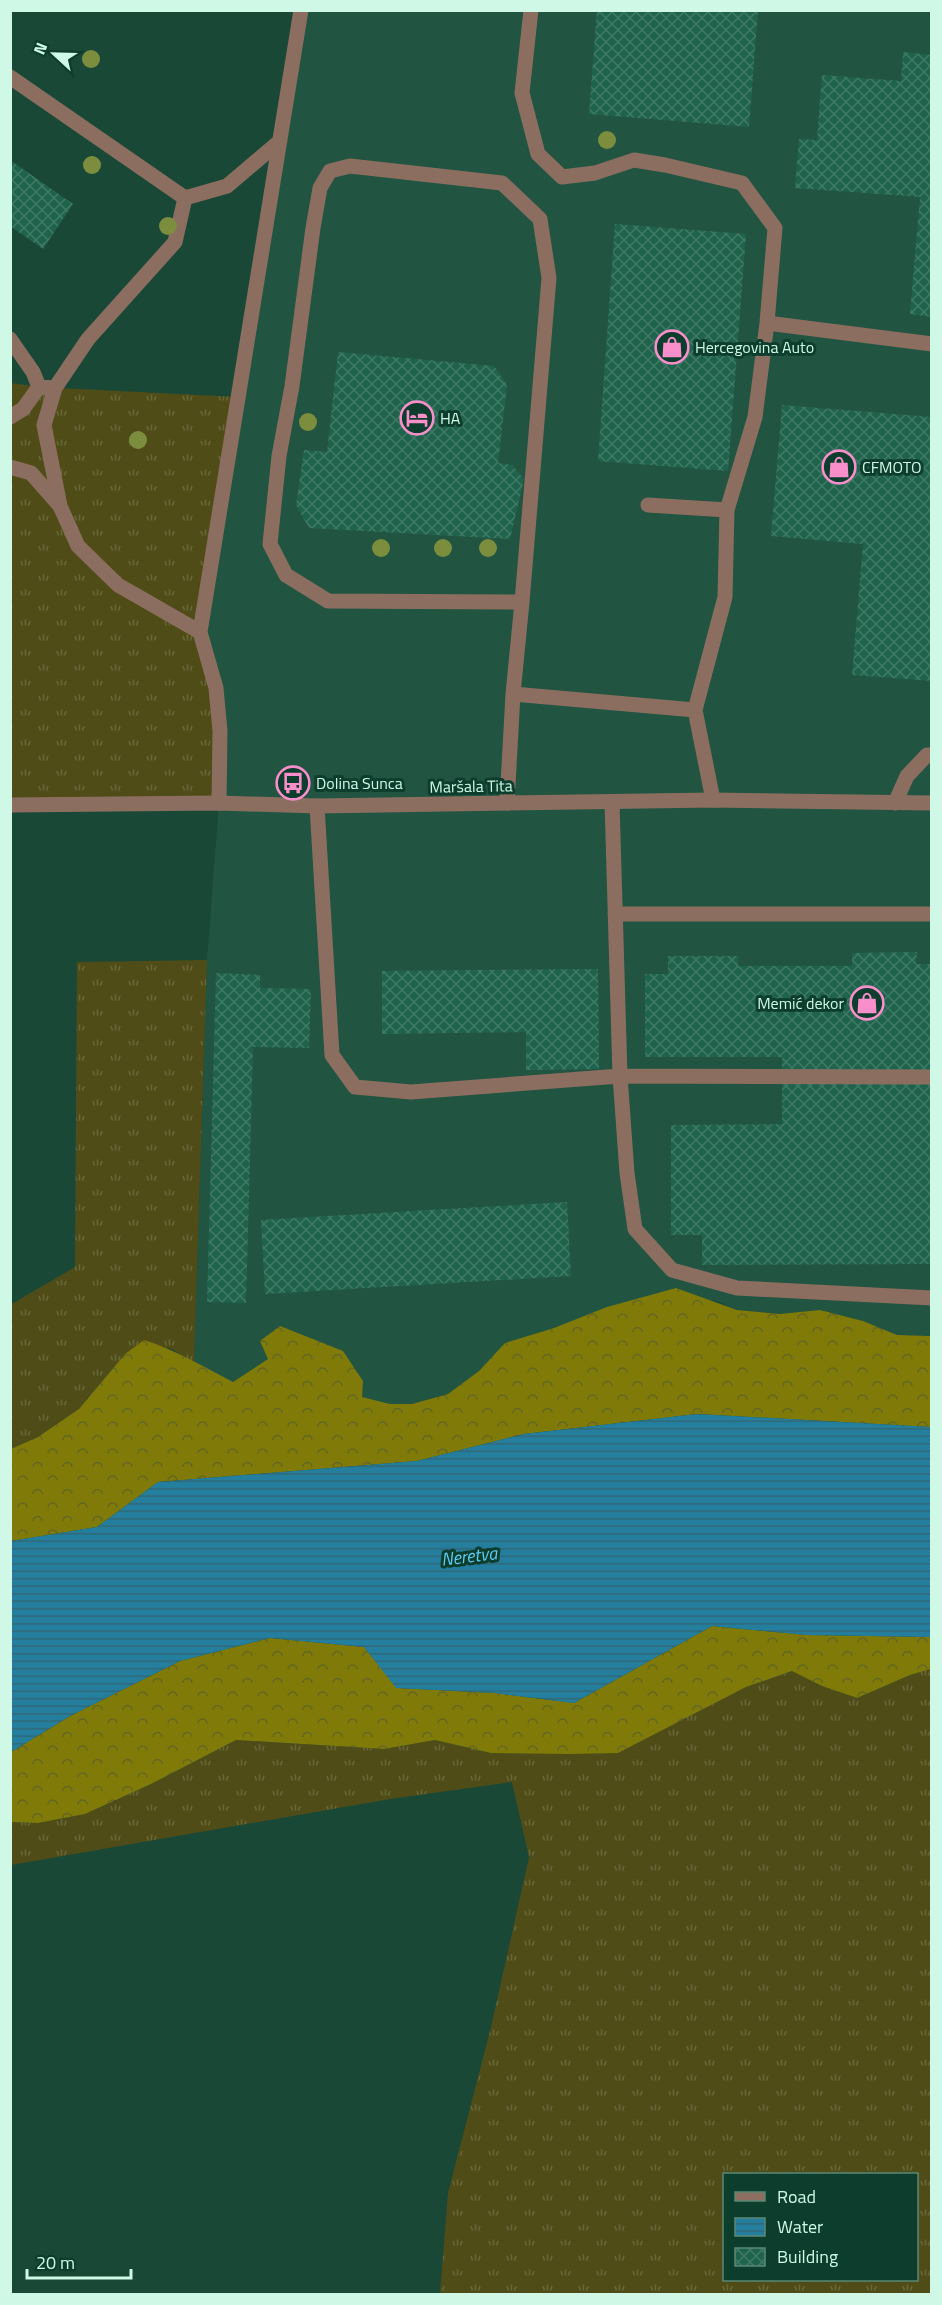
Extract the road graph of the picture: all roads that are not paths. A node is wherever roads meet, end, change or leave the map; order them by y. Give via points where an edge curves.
1 (300, 10) edge
2 (531, 10) edge
3 (10, 77) edge
4 (280, 141) junction
5 (185, 198) junction
6 (767, 323) junction
7 (10, 339) edge
8 (932, 344) edge
9 (47, 388) junction
10 (10, 417) edge
11 (10, 467) edge
12 (648, 506) dead end
13 (60, 507) junction
14 (727, 510) junction
15 (522, 602) junction
16 (200, 632) junction
17 (513, 694) junction
18 (695, 710) junction
19 (932, 755) edge
20 (713, 800) junction
21 (612, 802) junction
22 (219, 803) junction
23 (507, 803) junction
24 (895, 803) junction
25 (932, 803) edge
26 (10, 805) edge
27 (317, 806) junction
28 (615, 914) junction
29 (932, 914) edge
30 (620, 1076) junction
31 (932, 1077) edge
32 (932, 1298) edge

1 - 4 street
2 - 6 street via 522,93 538,154 562,177 595,173 634,160 742,183 775,228
3 - 5 street
4 - 5 street via 227,186
4 - 16 street
5 - 9 street via 175,242
6 - 8 street
6 - 14 street via 755,417
7 - 9 street
9 - 10 street
9 - 13 street via 44,425
11 - 13 street via 31,473
12 - 14 street
13 - 16 street via 78,546 118,585
14 - 18 street via 724,597
15 - 15 street via 549,278 540,219 502,183 350,166 330,171 320,188 313,228 270,544 286,575 328,601
15 - 17 street
16 - 22 street via 216,688
17 - 18 street
17 - 23 street
18 - 20 street
19 - 24 street via 927,755 907,776
20 - 21 street, Maršala Tita
20 - 24 street, Maršala Tita
21 - 23 street, Maršala Tita
21 - 28 street
22 - 26 street, Maršala Tita
22 - 27 street, Maršala Tita
23 - 27 street, Maršala Tita
24 - 25 street, Maršala Tita
27 - 30 street via 332,1055 355,1088 411,1092
28 - 29 street
28 - 30 street
30 - 31 street
30 - 32 street via 635,1229 672,1270 737,1288

